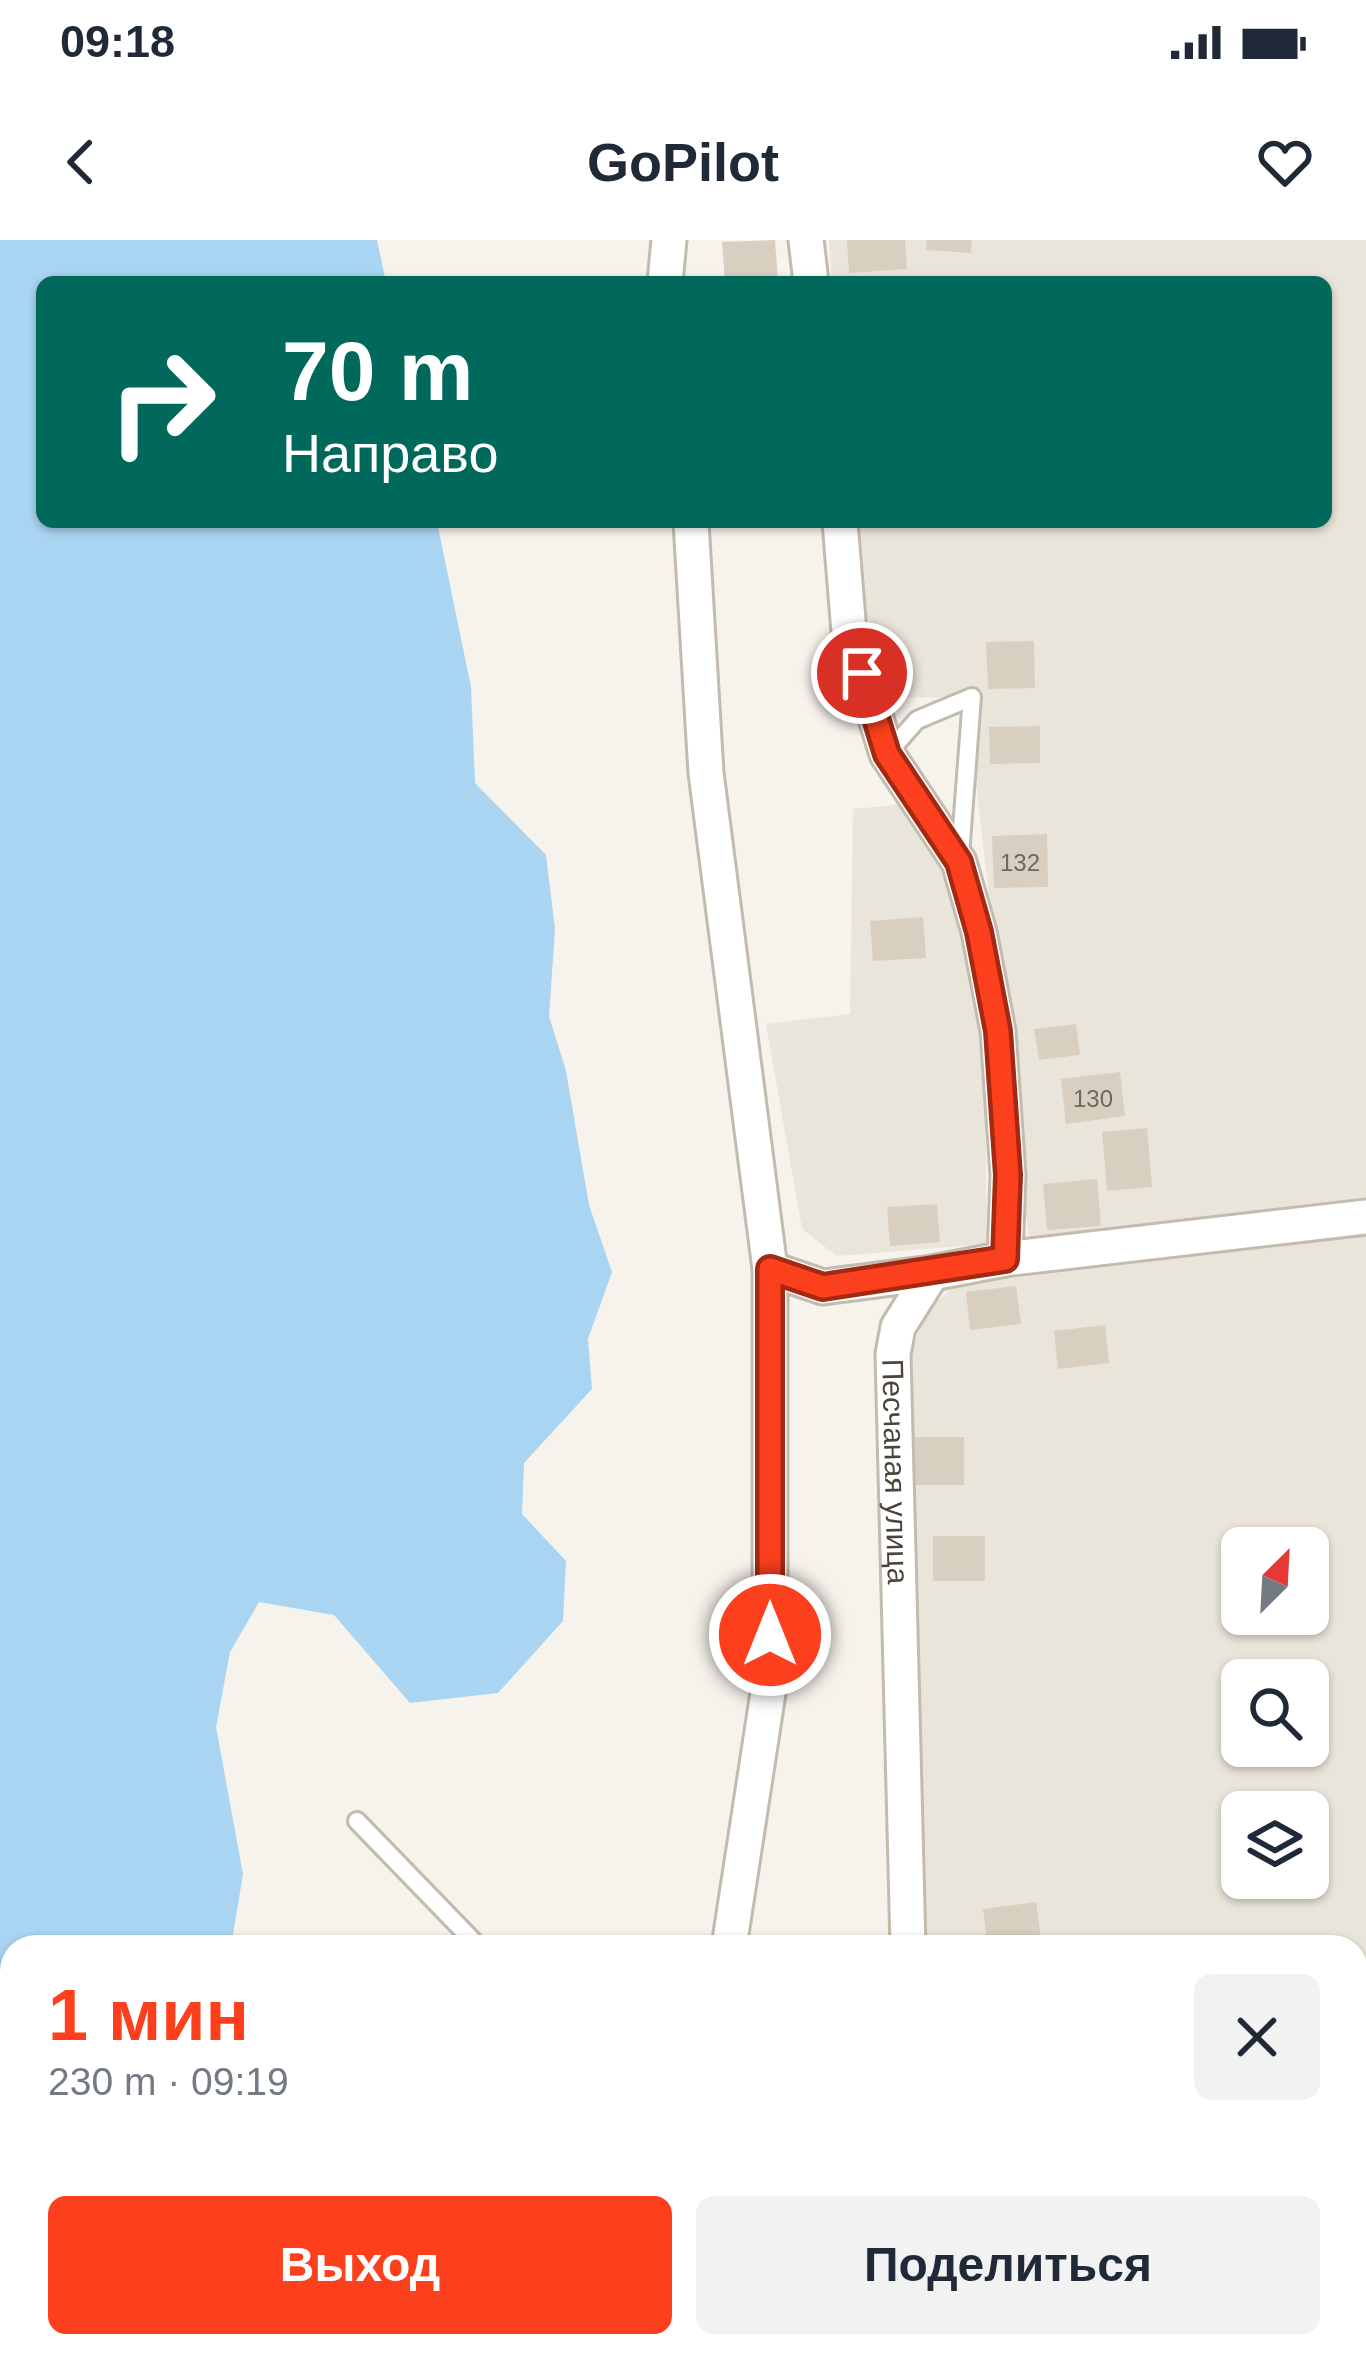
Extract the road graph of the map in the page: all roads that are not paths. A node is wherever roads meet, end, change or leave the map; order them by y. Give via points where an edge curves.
1 (669, 240) edge
2 (806, 240) edge
3 (666, 276) edge
4 (810, 276) edge
5 (691, 528) edge
6 (840, 528) edge
7 (887, 754) junction
8 (959, 862) junction
9 (1366, 1217) edge
10 (1005, 1259) junction
11 (770, 1269) junction
12 (932, 1273) junction
13 (358, 1821) dead end
14 (467, 1935) edge
15 (731, 1935) edge
16 (908, 1935) edge

1 - 3 street
2 - 4 street
5 - 11 street via 706,773
6 - 7 street via 849,632
7 - 8 street
7 - 8 lane via 917,720 972,697
8 - 10 street via 998,1031
9 - 10 street
10 - 12 street
11 - 12 street via 823,1287
11 - 15 street via 770,1680
12 - 16 street, Песчаная улица via 898,1327 893,1354
13 - 14 lane

